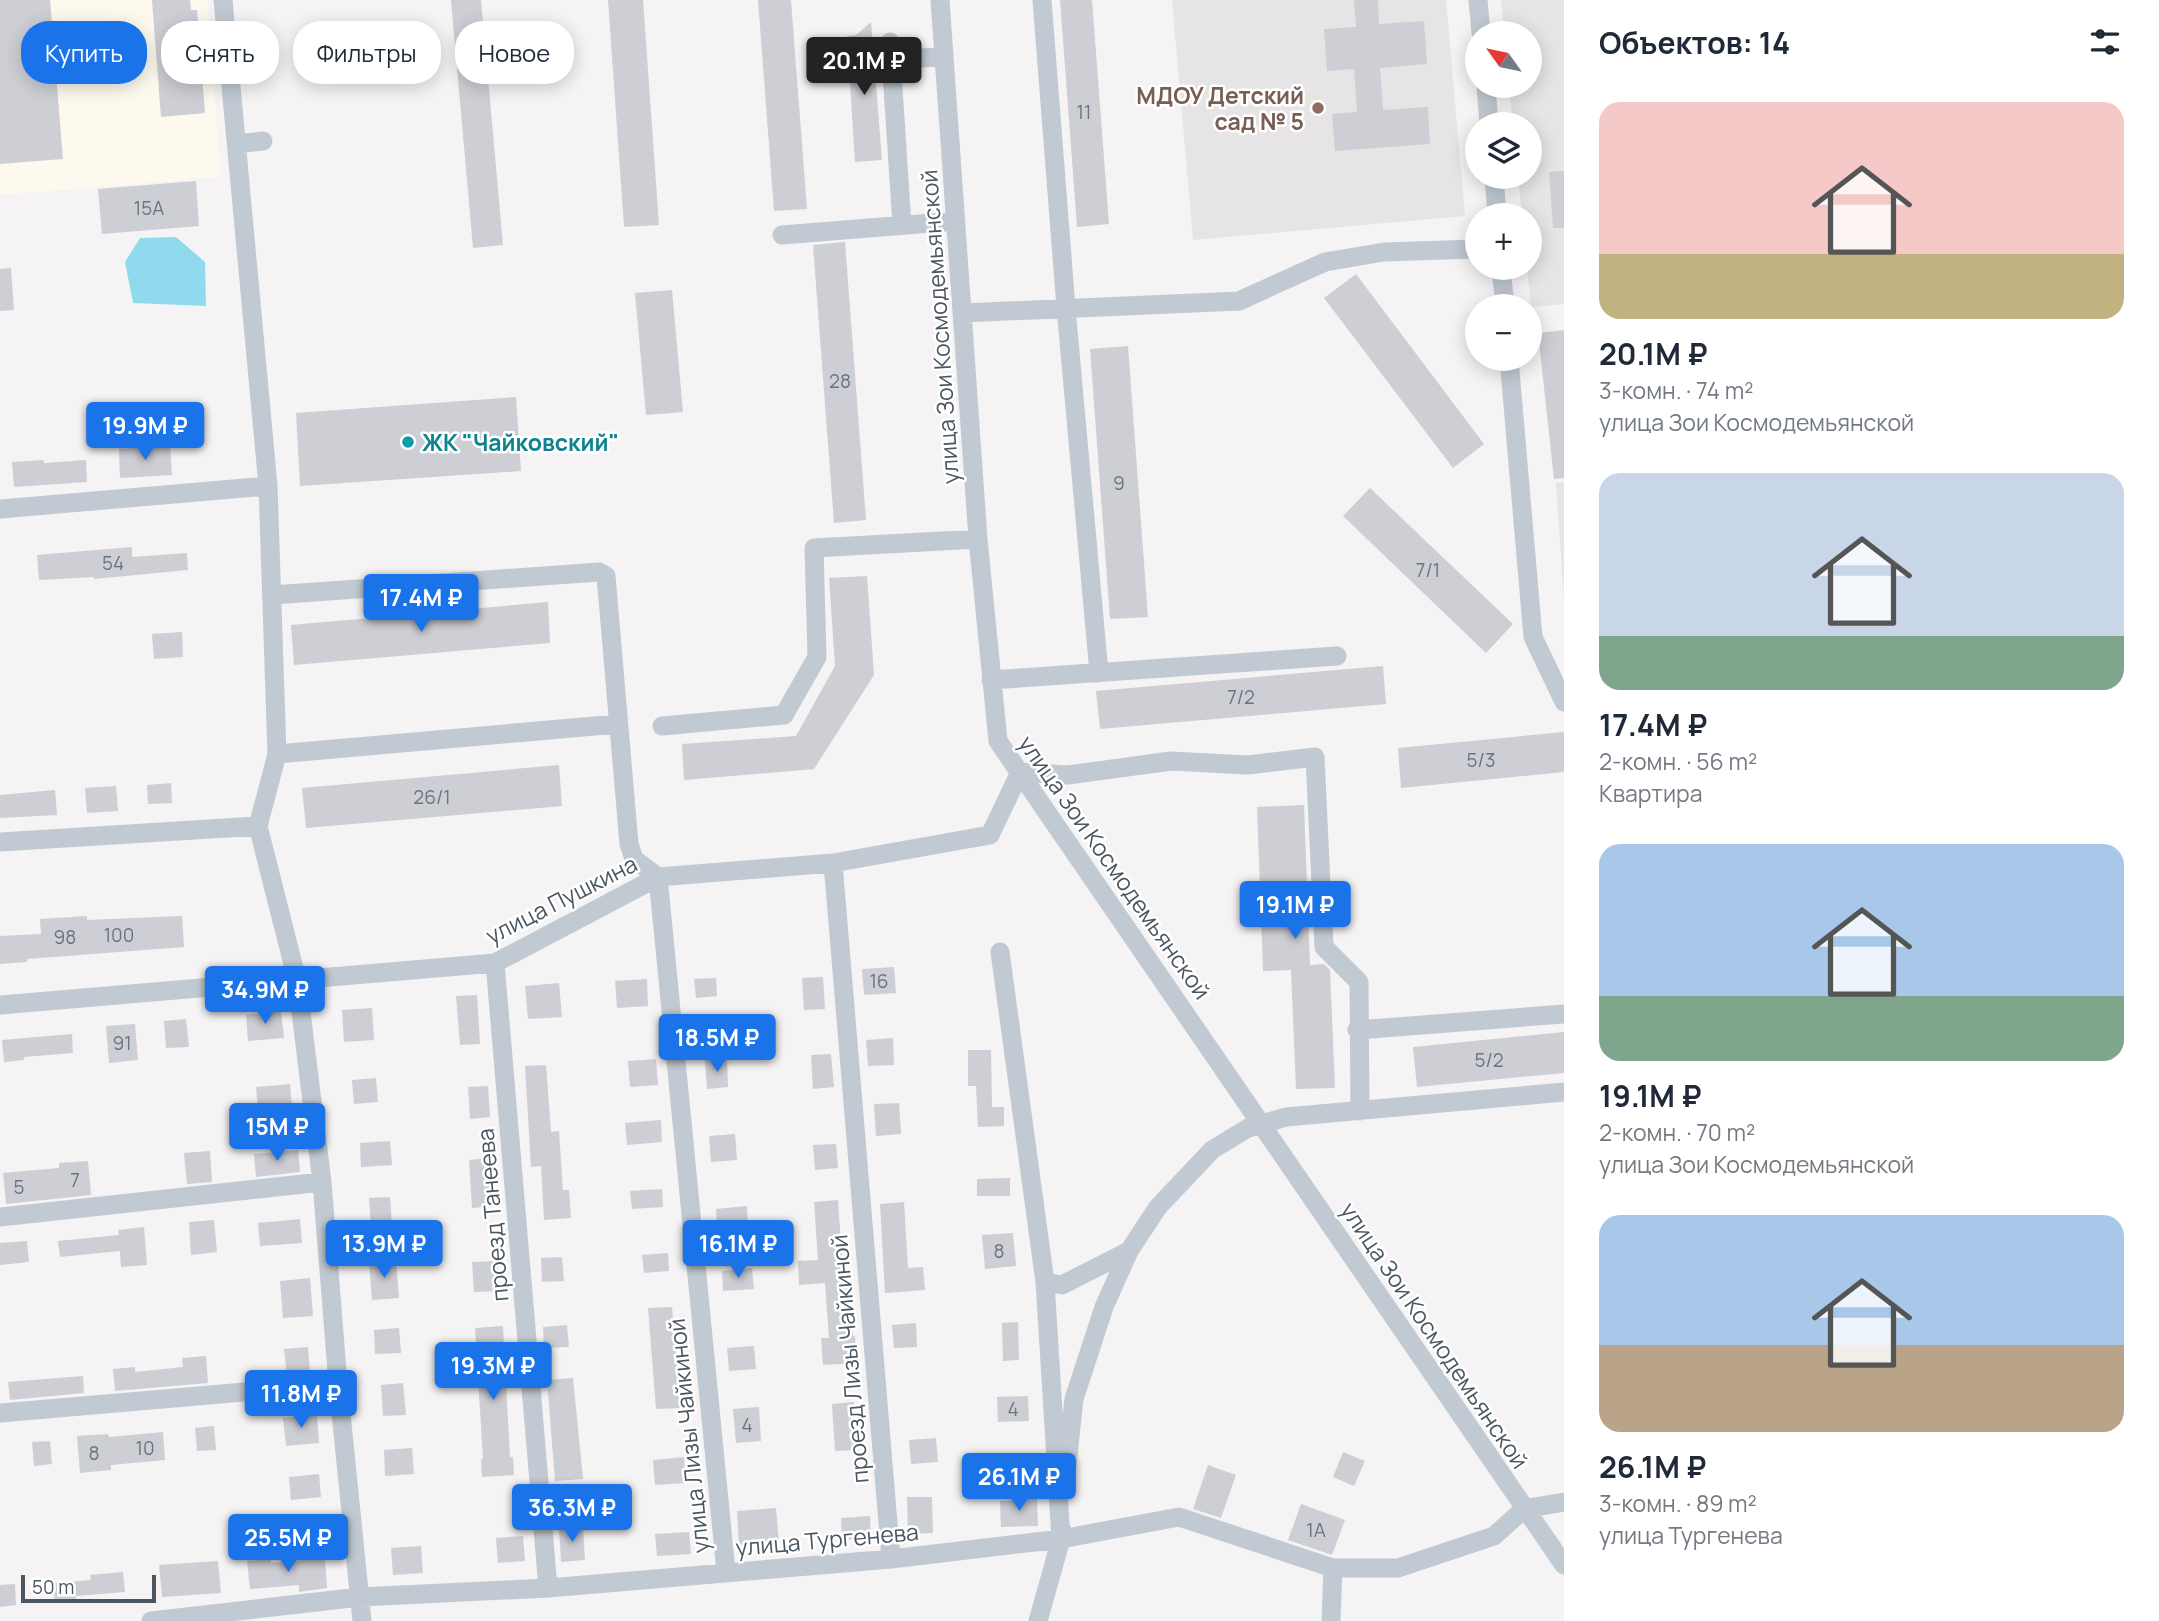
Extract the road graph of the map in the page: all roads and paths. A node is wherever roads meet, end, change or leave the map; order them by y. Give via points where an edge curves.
1 (223, 0) edge
2 (940, 0) edge
3 (1042, 0) edge
4 (1478, 0) edge
5 (1480, 21) edge
6 (944, 56) junction
7 (263, 141) dead end
8 (237, 144) junction
9 (956, 221) junction
10 (902, 225) junction
11 (782, 235) dead end
12 (1465, 249) edge
13 (1066, 308) junction
14 (962, 313) junction
15 (1510, 371) edge
16 (268, 486) junction
17 (0, 509) edge
18 (978, 539) junction
19 (272, 594) junction
20 (1337, 656) dead end
21 (1099, 673) junction
22 (991, 680) junction
23 (1564, 702) edge
24 (617, 724) junction
25 (662, 726) dead end
26 (277, 754) junction
27 (1020, 772) junction
28 (258, 826) junction
29 (0, 842) edge
30 (833, 863) junction
31 (658, 877) junction
32 (1000, 952) dead end
33 (495, 964) junction
34 (298, 980) junction
35 (0, 1005) edge
36 (1564, 1014) edge
37 (1357, 1030) junction
38 (1564, 1092) edge
39 (1360, 1111) junction
40 (1262, 1125) junction
41 (322, 1182) junction
42 (0, 1217) edge
43 (1129, 1251) junction
44 (1045, 1282) junction
45 (338, 1384) junction
46 (0, 1413) edge
47 (1564, 1502) edge
48 (1524, 1508) junction
49 (1061, 1539) junction
50 (891, 1559) junction
51 (1564, 1565) edge
52 (1333, 1568) junction
53 (726, 1572) junction
54 (548, 1588) junction
55 (360, 1597) junction
56 (151, 1621) edge
57 (362, 1621) edge
58 (1038, 1621) edge
59 (1331, 1621) edge

1 - 8 street
2 - 6 street, улица Зои Космодемьянской
3 - 13 street
4 - 5 street
6 - 9 street, улица Зои Космодемьянской
6 - 10 street via 890,51
7 - 8 street
8 - 16 street
9 - 10 street
9 - 14 street, улица Зои Космодемьянской
10 - 11 street
12 - 13 street via 1384,252 1325,262 1239,301
13 - 14 street
13 - 21 street
14 - 18 street, улица Зои Космодемьянской
15 - 23 street via 1533,637
16 - 17 street
16 - 19 street
18 - 22 street, улица Зои Космодемьянской
18 - 25 street via 814,548 817,657 784,715
19 - 24 street via 599,572 608,580
19 - 26 street
20 - 21 street
21 - 22 street
22 - 27 street, улица Зои Космодемьянской via 998,741
24 - 26 street
24 - 31 street via 629,844 634,859
26 - 28 street
27 - 30 street, улица Пушкина via 989,835
27 - 37 street via 1068,775 1171,761 1248,765 1315,757 1324,947 1359,982
27 - 40 street, улица Зои Космодемьянской
28 - 29 street
28 - 34 street
30 - 31 street, улица Пушкина
30 - 50 street, проезд Лизы Чайкиной
31 - 33 street, улица Пушкина
31 - 53 street, улица Лизы Чайкиной
32 - 44 street
33 - 34 street, улица Пушкина
33 - 54 street, проезд Танеева
34 - 35 street, улица Пушкина
34 - 41 street
36 - 37 street
37 - 39 street
38 - 39 street
39 - 40 street via 1286,1117
40 - 43 street via 1248,1128 1212,1150 1158,1207
40 - 48 street, улица Зои Космодемьянской
41 - 42 street
41 - 45 street
43 - 44 street via 1062,1285
43 - 49 street via 1104,1307 1074,1399
44 - 49 street
45 - 46 street
45 - 55 street
47 - 48 street
48 - 51 street, улица Зои Космодемьянской
48 - 52 street, улица Тургенева via 1494,1536 1398,1568
49 - 50 street, улица Тургенева
49 - 52 street, улица Тургенева via 1179,1517
49 - 58 street
50 - 53 street, улица Тургенева
52 - 59 street
53 - 54 street, улица Тургенева
54 - 55 street, улица Тургенева
55 - 56 street, улица Тургенева
55 - 57 street

